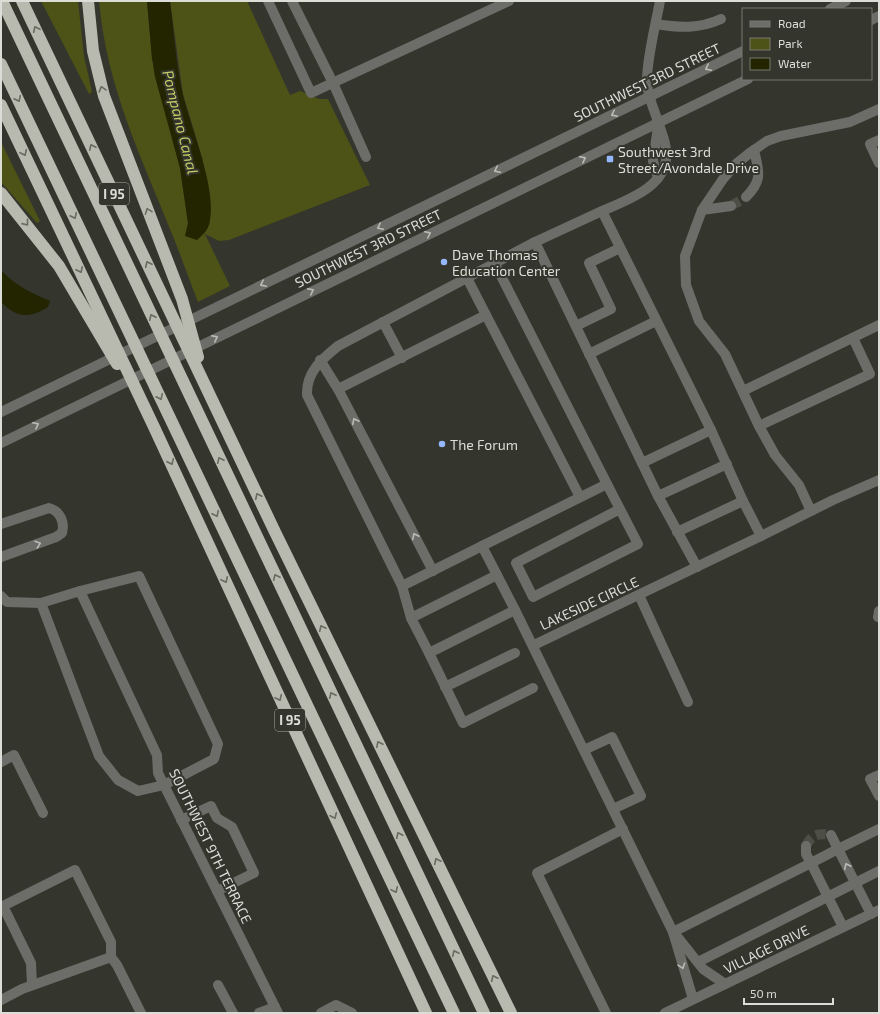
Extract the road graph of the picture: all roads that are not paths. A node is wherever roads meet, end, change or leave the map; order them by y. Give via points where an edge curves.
1 (2, 1) edge
2 (22, 1) edge
3 (88, 1) edge
4 (268, 1) edge
5 (292, 1) edge
6 (509, 1) edge
7 (660, 1) edge
8 (846, 1) edge
9 (832, 8) edge
10 (721, 19) dead end
11 (656, 24) junction
12 (742, 51) edge
13 (1, 64) edge
14 (746, 80) edge
15 (333, 83) junction
16 (649, 97) junction
17 (1, 105) edge
18 (879, 109) edge
19 (658, 123) junction
20 (879, 140) edge
21 (754, 150) junction
22 (366, 157) dead end
23 (879, 163) edge
24 (1, 193) edge
25 (746, 198) tunnel mouth
26 (731, 206) tunnel mouth
27 (702, 210) junction
28 (602, 211) junction
29 (535, 242) junction
30 (620, 248) junction
31 (494, 262) junction
32 (467, 278) junction
33 (486, 315) junction
34 (383, 322) junction
35 (656, 322) junction
36 (879, 325) edge
37 (576, 326) junction
38 (853, 338) junction
39 (589, 354) junction
40 (402, 358) junction
41 (320, 360) junction
42 (206, 388) junction
43 (338, 389) junction
44 (743, 391) junction
45 (1, 412) edge
46 (759, 426) junction
47 (154, 427) junction
48 (711, 430) junction
49 (1, 443) edge
50 (642, 463) junction
51 (726, 464) junction
52 (879, 480) edge
53 (607, 484) junction
54 (658, 496) junction
55 (580, 497) junction
56 (743, 501) junction
57 (620, 509) junction
58 (811, 511) junction
59 (1, 524) edge
60 (677, 532) junction
61 (761, 536) junction
62 (482, 546) junction
63 (1, 556) edge
64 (698, 567) junction
65 (433, 571) junction
66 (497, 575) junction
67 (402, 586) junction
68 (80, 591) junction
69 (639, 595) junction
70 (1, 596) edge
71 (40, 603) junction
72 (516, 610) junction
73 (411, 618) junction
74 (534, 645) junction
75 (429, 653) junction
76 (515, 653) dead end
77 (445, 687) junction
78 (533, 688) dead end
79 (688, 702) dead end
80 (584, 750) junction
81 (1, 762) edge
82 (875, 777) edge
83 (164, 784) junction
84 (879, 796) edge
85 (613, 809) junction
86 (43, 813) dead end
87 (181, 820) junction
88 (623, 829) junction
89 (879, 829) edge
90 (831, 835) dead end
91 (806, 846) dead end
92 (838, 849) junction
93 (811, 863) junction
94 (879, 871) edge
95 (855, 883) junction
96 (217, 892) junction
97 (829, 897) junction
98 (875, 912) edge
99 (844, 927) junction
100 (673, 932) junction
101 (111, 958) junction
102 (698, 962) junction
103 (725, 984) junction
104 (32, 985) junction
105 (218, 985) dead end
106 (693, 999) junction
107 (1, 1000) edge
108 (277, 1010) edge
109 (141, 1013) edge
110 (233, 1013) edge
111 (259, 1013) edge
112 (321, 1013) edge
113 (352, 1013) edge
114 (426, 1013) edge
115 (454, 1013) edge
116 (484, 1013) edge
117 (511, 1013) edge
118 (606, 1013) edge
119 (665, 1013) edge

116 -> 1 highway
42 -> 2 highway, I 95
42 -> 3 highway via 182,299 104,96 93,51
4 - 15 street via 310,94
5 - 15 street
6 - 15 street
7 - 11 street
8 - 9 street
10 - 11 street via 695,27
11 - 16 street via 647,75
12 -> 16 street, SOUTHWEST 3RD STREET
13 -> 115 highway
14 - 19 street, SOUTHWEST 3RD STREET
15 - 22 street
16 - 19 street
16 -> 45 street, SOUTHWEST 3RD STREET
17 -> 47 highway, I 95
18 - 21 street via 850,122 781,136
19 - 28 street via 653,161 658,178 635,196
49 -> 19 street, SOUTHWEST 3RD STREET
20 - 23 street via 870,144
21 - 25 street via 760,173 756,187
21 - 27 street via 736,164
24 -> 47 highway via 59,266
26 - 27 street
27 - 44 street via 685,256 686,286 699,321 725,354
28 - 29 street
28 - 30 street
29 - 31 street
29 - 37 street
30 - 35 street
30 - 37 street via 589,263 611,309
31 - 32 street
31 - 53 street
32 - 33 street
32 - 34 street
33 - 40 street
33 - 55 street
34 - 40 street
34 - 41 street via 338,346
35 - 39 street
35 - 48 street
36 - 38 street
37 - 39 street
38 - 44 street
38 - 46 street via 870,374
39 - 50 street
40 - 43 street
41 - 43 street
41 - 67 street via 309,379 306,394
117 -> 42 highway, I 95
65 -> 43 street
44 - 46 street
46 - 58 street via 775,455 799,485
47 -> 114 highway, I 95
48 - 50 street
48 - 51 street
50 - 54 street
51 - 54 street
51 - 56 street
52 - 58 street, LAKESIDE CIRCLE
53 - 55 street
53 - 57 street
54 - 60 street
55 - 62 street
56 - 60 street
56 - 61 street
57 - 57 street via 638,544 533,597 516,563
58 - 61 street, LAKESIDE CIRCLE
63 -> 59 street via 56,537 62,533 64,527 58,513 49,508
60 - 64 street
61 - 64 street, LAKESIDE CIRCLE
62 - 65 street
62 - 66 street
64 - 69 street, LAKESIDE CIRCLE
65 - 67 street
66 - 72 street
66 - 73 street
67 - 73 street
68 - 71 street
68 - 83 street, SOUTHWEST 9TH TERRACE via 157,755 158,774
68 - 83 street via 140,576 218,744 214,759
69 - 74 street, LAKESIDE CIRCLE
69 - 79 street
70 - 71 street via 7,602
71 - 83 street via 99,756 118,780 138,791
72 - 74 street
72 - 75 street
73 - 75 street
74 - 80 street, LAKESIDE CIRCLE
75 - 77 street
76 - 77 street
77 - 78 street via 463,723
80 - 85 street, LAKESIDE CIRCLE
80 - 85 street via 612,737 641,796
81 - 86 street via 14,755
82 - 84 street
83 - 87 street, SOUTHWEST 9TH TERRACE
85 - 88 street, LAKESIDE CIRCLE
87 - 96 street, SOUTHWEST 9TH TERRACE
87 - 96 street via 211,806 217,818 232,827 254,873
88 - 100 street, LAKESIDE CIRCLE
88 - 118 street via 537,873
89 - 92 street
90 - 92 street
91 - 93 street via 806,854
92 - 93 street
95 -> 92 street
93 - 97 street
93 - 100 street
94 - 95 street
95 - 97 street
95 - 98 street
96 - 108 street, SOUTHWEST 9TH TERRACE
97 - 99 street
97 - 102 street
98 - 99 street, VILLAGE DRIVE
99 - 103 street, VILLAGE DRIVE
100 - 102 street, LAKESIDE CIRCLE
100 -> 106 street, LAKESIDE CIRCLE
101 - 104 street
101 - 104 street via 112,942 74,870 3,906 31,963
101 - 109 street
102 - 103 street, LAKESIDE CIRCLE via 710,975
103 - 106 street, VILLAGE DRIVE
104 - 107 street
105 - 110 street
106 - 119 street, VILLAGE DRIVE
108 - 111 street
112 - 113 street via 336,1006

